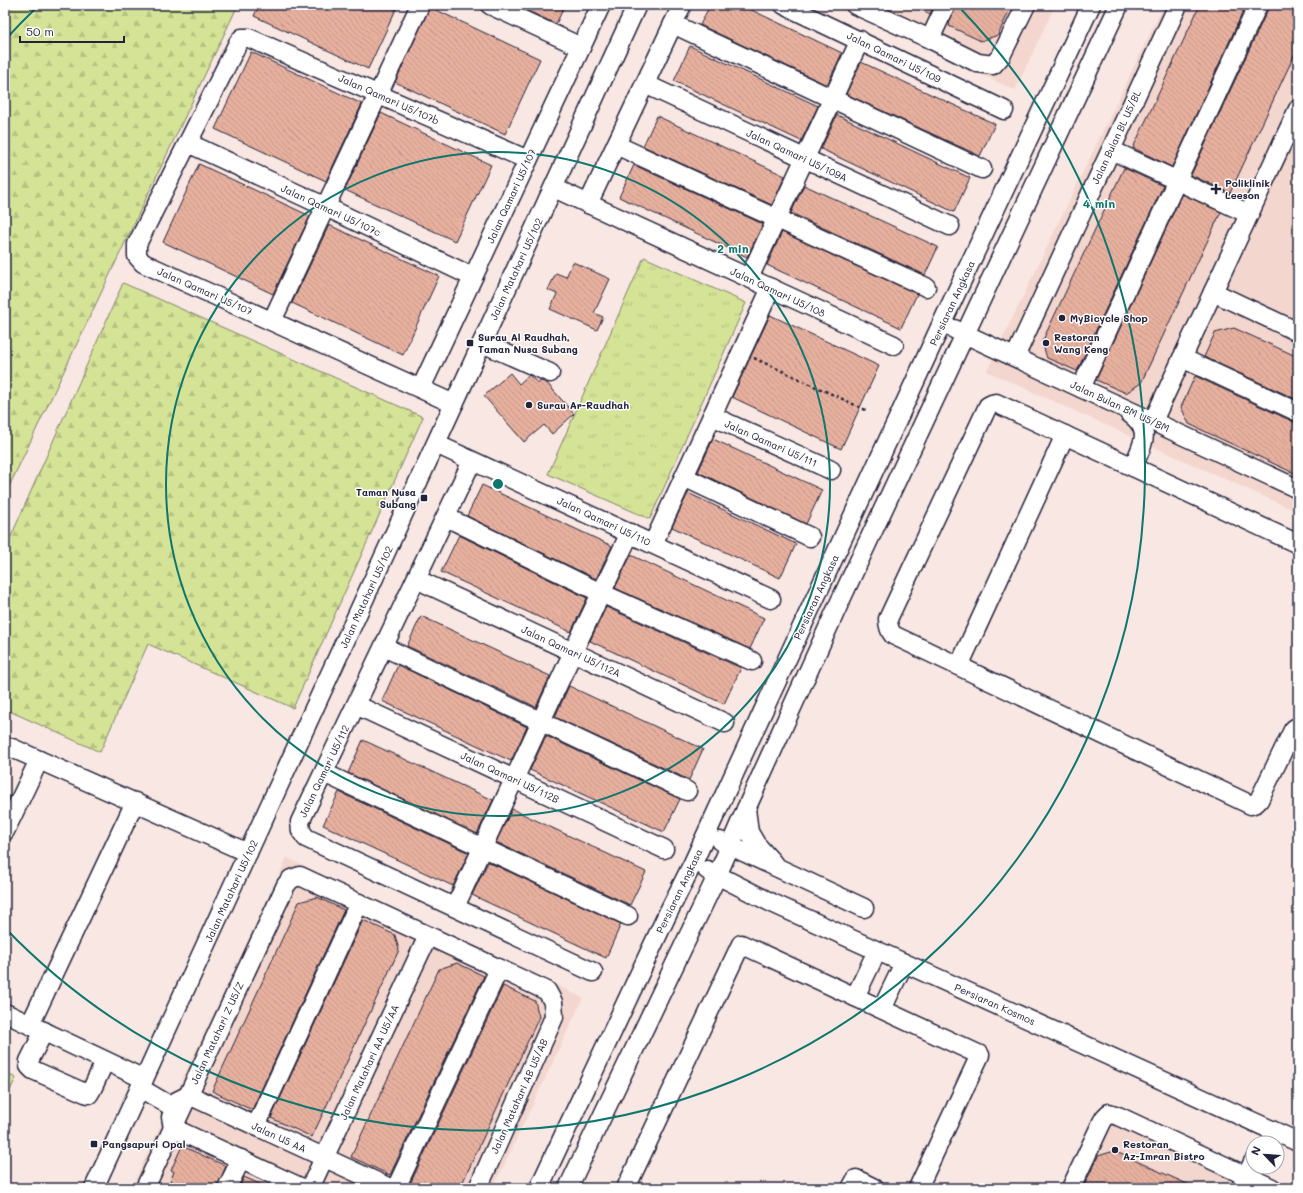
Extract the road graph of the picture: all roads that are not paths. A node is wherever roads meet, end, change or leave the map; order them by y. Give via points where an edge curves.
1 (420, 5) edge
2 (490, 5) edge
3 (601, 5) edge
4 (637, 5) edge
5 (682, 5) edge
6 (784, 5) edge
7 (946, 5) edge
8 (1026, 5) edge
9 (1091, 5) edge
10 (1119, 5) edge
11 (1178, 5) edge
12 (1258, 5) edge
13 (859, 6) edge
14 (673, 24) junction
15 (930, 39) junction
16 (860, 40) junction
17 (581, 47) junction
18 (645, 84) junction
19 (378, 94) junction
20 (833, 99) junction
21 (1298, 109) edge
22 (1004, 110) dead end
23 (1292, 137) edge
24 (188, 143) junction
25 (616, 145) junction
26 (1110, 150) junction
27 (805, 159) junction
28 (528, 160) junction
29 (982, 169) dead end
30 (1177, 181) junction
31 (554, 188) junction
32 (588, 204) junction
33 (326, 207) junction
34 (1249, 214) junction
35 (777, 219) junction
36 (950, 226) dead end
37 (473, 277) junction
38 (749, 278) junction
39 (926, 287) dead end
40 (771, 288) junction
41 (1213, 292) junction
42 (272, 321) junction
43 (942, 323) junction
44 (1298, 332) edge
45 (964, 334) junction
46 (482, 344) junction
47 (894, 345) dead end
48 (1015, 357) junction
49 (1182, 358) junction
50 (550, 374) dead end
51 (421, 388) junction
52 (1081, 388) junction
53 (454, 404) junction
54 (1119, 406) junction
55 (1298, 412) edge
56 (712, 416) junction
57 (1153, 421) junction
58 (1065, 435) junction
59 (436, 444) junction
60 (472, 461) junction
61 (1133, 467) junction
62 (831, 470) dead end
63 (684, 477) junction
64 (1298, 488) edge
65 (446, 517) junction
66 (630, 533) junction
67 (810, 537) dead end
68 (653, 544) junction
69 (1298, 544) edge
70 (416, 579) junction
71 (602, 593) junction
72 (771, 598) dead end
73 (384, 647) junction
74 (573, 652) junction
75 (752, 662) dead end
76 (959, 666) junction
77 (356, 705) junction
78 (541, 722) junction
79 (725, 723) dead end
80 (1298, 728) edge
81 (5, 750) edge
82 (39, 760) junction
83 (324, 773) junction
84 (514, 779) junction
85 (687, 791) dead end
86 (135, 802) junction
87 (746, 808) junction
88 (5, 831) edge
89 (706, 835) junction
90 (730, 846) junction
91 (483, 847) junction
92 (664, 849) dead end
93 (248, 853) junction
94 (693, 863) junction
95 (777, 868) junction
96 (717, 876) junction
97 (359, 904) junction
98 (455, 907) junction
99 (864, 908) dead end
100 (667, 915) junction
101 (628, 916) dead end
102 (428, 936) junction
103 (878, 951) junction
104 (904, 963) junction
105 (499, 969) junction
106 (593, 972) dead end
107 (855, 997) junction
108 (882, 1009) junction
109 (5, 1013) edge
110 (37, 1028) junction
111 (105, 1061) junction
112 (142, 1084) junction
113 (189, 1095) junction
114 (169, 1105) junction
115 (256, 1126) junction
116 (173, 1128) junction
117 (1263, 1135) edge
118 (1285, 1140) edge
119 (1298, 1142) edge
120 (325, 1158) junction
121 (241, 1159) junction
122 (1247, 1176) edge
123 (94, 1188) edge
124 (145, 1188) edge
125 (227, 1188) edge
126 (302, 1188) edge
127 (310, 1188) edge
128 (390, 1188) edge
129 (396, 1188) edge
130 (478, 1188) edge
131 (539, 1188) edge
132 (568, 1188) edge
133 (626, 1188) edge
134 (851, 1188) edge
135 (874, 1188) edge
136 (918, 1188) edge
137 (1072, 1188) edge
138 (1272, 1188) edge

1 - 19 street
2 - 17 street
3 - 17 street, Jalan Qamari U5/107
4 - 31 street, Jalan Matahari U5/102
5 - 14 street
6 - 16 street, Jalan Qamari U5/109
7 - 15 street
8 - 15 street via 1001,56 993,65 978,63
9 - 43 street, Persiaran Angkasa
10 - 45 street
11 - 26 street, Jalan Bulan BL U5/BL
12 - 30 street
13 - 15 street
14 - 18 street
14 - 20 street
16 - 20 street
16 - 22 street, Jalan Qamari U5/109
17 - 28 street, Jalan Qamari U5/107
18 - 25 street
18 - 27 street, Jalan Qamari U5/109A
19 - 24 street, Jalan Qamari U5/107b via 249,38 242,38
19 - 28 street, Jalan Qamari U5/107b
19 - 33 street
20 - 27 street
20 - 29 street
21 - 23 street
23 - 34 street
24 - 33 street, Jalan Qamari U5/107c
24 - 42 street, Jalan Qamari U5/107 via 138,244 137,256 143,263
25 - 32 street
25 - 35 street
26 - 30 street
26 - 48 street, Jalan Bulan BL U5/BL
27 - 35 street
27 - 36 street, Jalan Qamari U5/109A
28 - 37 street, Jalan Qamari U5/107
30 - 34 street
30 - 52 street
31 - 32 street, Jalan Qamari U5/108
31 - 46 street, Jalan Matahari U5/102
32 - 38 street, Jalan Qamari U5/108
33 - 37 street, Jalan Qamari U5/107c
33 - 42 street
34 - 41 street
35 - 38 street
35 - 39 street
37 - 51 street, Jalan Qamari U5/107
38 - 40 street, Jalan Qamari U5/108
40 - 47 street, Jalan Qamari U5/108
40 - 56 street
41 - 44 street
41 - 49 street
42 - 51 street, Jalan Qamari U5/107
43 - 45 street, Jalan Bulan BM U5/BM
43 - 89 street, Persiaran Angkasa
45 - 48 street, Jalan Bulan BM U5/BM
45 - 87 street
46 - 50 street
46 - 53 street, Jalan Matahari U5/102
48 - 52 street, Jalan Bulan BM U5/BM
49 - 55 street
49 - 57 street
51 - 53 street, Jalan Qamari U5/107
52 - 54 street, Jalan Bulan BM U5/BM
53 - 59 street, Jalan Matahari U5/102
54 - 57 street, Jalan Bulan BM U5/BM
54 - 61 street via 1136,418 1145,432
56 - 62 street, Jalan Qamari U5/111
56 - 63 street
57 - 64 street, Jalan Bulan BM U5/BM
58 - 61 street
58 - 76 street
58 - 76 street via 996,403 988,406 888,619 888,628 893,635
59 - 60 street, Jalan Qamari U5/110
59 - 93 street, Jalan Matahari U5/102
60 - 65 street, Jalan Qamari U5/112
60 - 66 street, Jalan Qamari U5/110
61 - 69 street
63 - 67 street
63 - 68 street
65 - 70 street, Jalan Qamari U5/112
65 - 71 street
66 - 68 street, Jalan Qamari U5/110
66 - 71 street
68 - 72 street, Jalan Qamari U5/110
70 - 73 street, Jalan Qamari U5/112
70 - 74 street, Jalan Qamari U5/112A
71 - 74 street
71 - 75 street
73 - 77 street, Jalan Qamari U5/112
73 - 78 street
74 - 78 street
74 - 79 street, Jalan Qamari U5/112A
76 - 80 street via 1251,804 1259,800 1293,730
77 - 83 street, Jalan Qamari U5/112
77 - 84 street, Jalan Qamari U5/112B
78 - 84 street
78 - 85 street
81 - 82 street via 7,747 12,748
82 - 86 street
82 - 88 street
83 - 91 street
83 - 98 street, Jalan Qamari U5/112 via 300,822 301,831 306,838
84 - 91 street
84 - 92 street, Jalan Qamari U5/112B
86 - 93 street
86 - 110 street
87 - 90 street
87 - 95 street via 749,832
89 - 90 street
89 - 94 street, Persiaran Angkasa
90 - 95 street
90 - 96 street
91 - 98 street
91 - 101 street
93 - 112 street, Jalan Matahari U5/102
94 - 96 street, Persiaran Kosmos
94 - 100 street, Persiaran Angkasa
95 - 99 street
96 - 100 street
96 - 103 street, Persiaran Kosmos
96 - 132 street
97 - 102 street
97 - 113 street, Jalan Matahari Z U5/Z via 300,876 291,879
97 - 115 street
98 - 106 street, Jalan Qamari U5/112
100 - 131 street, Persiaran Angkasa
102 - 105 street
102 - 120 street, Jalan Matahari AA U5/AA
103 - 104 street, Persiaran Kosmos
103 - 107 street
104 - 108 street
104 - 117 street, Persiaran Kosmos
105 - 129 street
105 - 130 street, Jalan Matahari AB U5/AB via 547,991 553,1002 554,1017
107 - 108 street
107 - 133 street via 740,944
108 - 136 street via 980,1055
109 - 110 street
110 - 111 street
110 - 111 street via 29,1061 29,1066 33,1070 89,1094
111 - 112 street
112 - 114 street
112 - 123 street, Jalan Matahari U5/102
113 - 114 street
113 - 115 street, Jalan U5 AA
113 - 116 street, Jalan Matahari Z U5/Z
114 - 116 street
115 - 120 street, Jalan U5 AA
116 - 121 street
116 - 124 street, Jalan Matahari Z U5/Z
118 - 119 street, Persiaran Kosmos
120 - 127 street, Jalan Matahari AA U5/AA
120 - 128 street, Jalan U5 AA
121 - 125 street
121 - 126 street
122 - 137 street via 1110,1114 1102,1122
122 - 138 street
134 - 135 street via 856,1179

